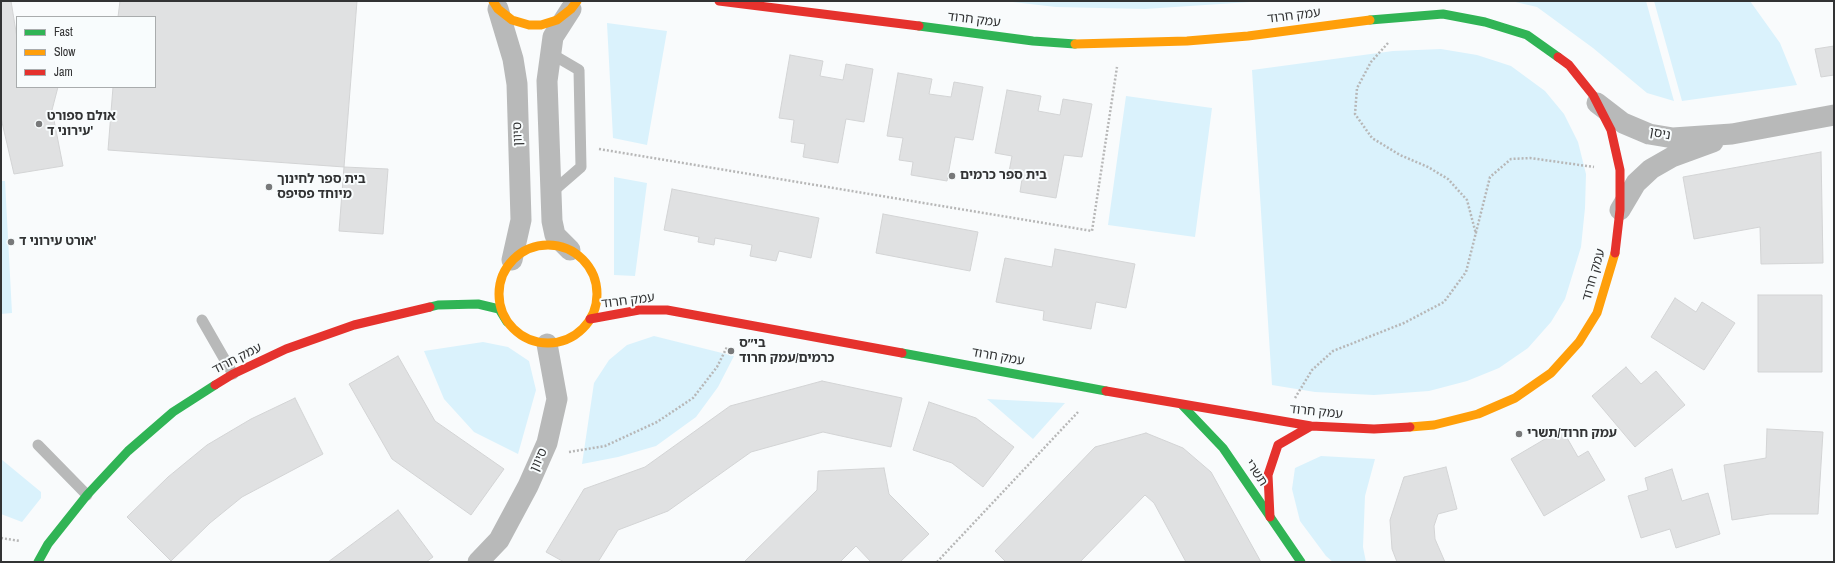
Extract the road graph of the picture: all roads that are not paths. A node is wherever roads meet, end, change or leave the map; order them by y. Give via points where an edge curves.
1 (719, 1) edge
2 (496, 5) edge
3 (574, 5) edge
4 (550, 53) junction
5 (1597, 103) junction
6 (1834, 115) edge
7 (1732, 134) junction
8 (551, 193) junction
9 (1620, 210) junction
10 (570, 250) junction
11 (512, 260) junction
12 (590, 319) junction
13 (202, 320) dead end
14 (507, 322) junction
15 (547, 344) junction
16 (233, 374) junction
17 (1182, 405) junction
18 (1311, 426) junction
19 (38, 445) dead end
20 (87, 495) junction
21 (1270, 517) junction
22 (38, 562) edge
23 (478, 562) edge
24 (1301, 562) edge

1 - 5 street, עמק חרוד via 1033,41 1078,44 1248,36 1443,14 1486,22 1527,35 1569,65
2 - 3 street via 512,20 529,25 541,25 558,20
2 - 11 street, סיוון via 513,59 517,84 521,220
3 - 4 street via 553,37
4 - 8 street via 547,81
4 - 8 lane via 579,70 581,146 581,167
5 - 7 street, ניסן via 1623,123 1650,134 1673,138
5 - 9 street, עמק חרוד via 1611,130 1620,170
6 - 7 street, ניסן
7 - 9 street, ניסן via 1672,157 1651,168 1636,183
8 - 10 street via 555,235
9 - 18 street, עמק חרוד via 1615,254 1597,313 1579,342 1551,373 1515,398 1478,414 1434,425 1374,429
10 - 11 street via 554,245 536,246 521,252
10 - 12 street via 584,260 593,274 597,297
11 - 14 street via 500,280 498,290 499,307
12 - 15 street via 579,332 564,341
12 - 17 street, עמק חרוד via 639,310 667,310
13 - 16 lane
14 - 15 street via 519,335 534,342
14 - 16 street, עמק חרוד via 499,309 478,304 438,305 354,325 286,349
15 - 23 street, סיוון via 557,399 547,444 499,540
16 - 20 street, עמק חרוד via 173,412 128,451
17 - 18 street, עמק חרוד
17 - 21 street, תשרי via 1223,448
18 - 21 street via 1278,445 1268,475
19 - 20 lane
20 - 22 street, עמק חרוד via 48,544
21 - 24 street, תשרי

